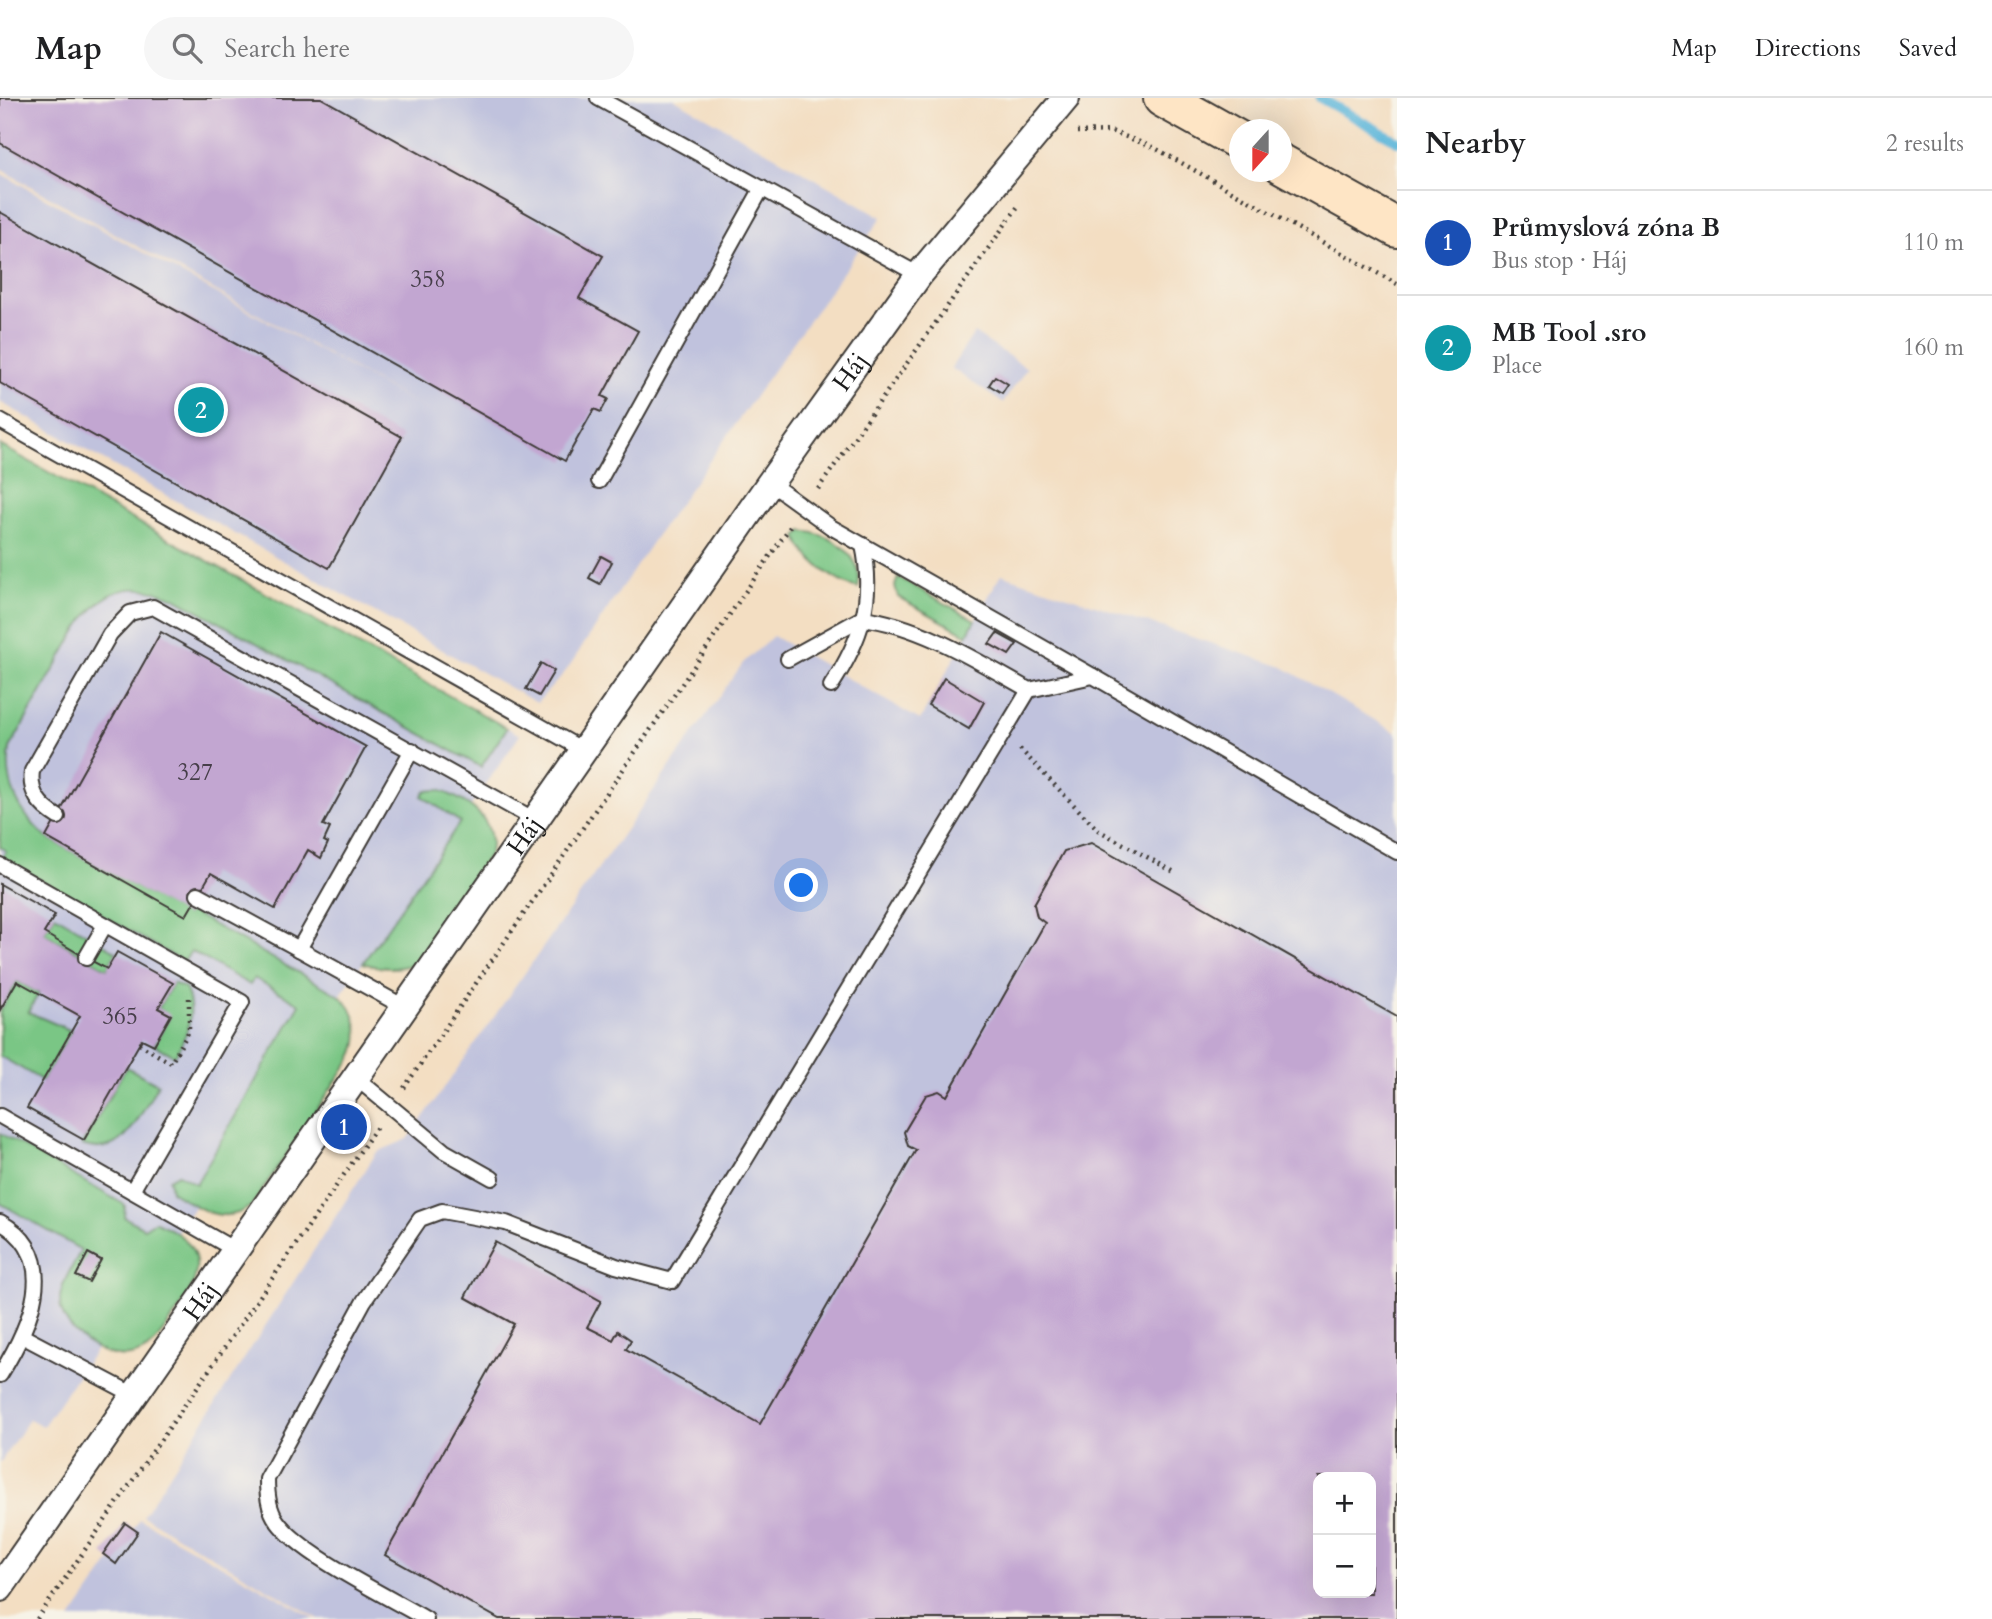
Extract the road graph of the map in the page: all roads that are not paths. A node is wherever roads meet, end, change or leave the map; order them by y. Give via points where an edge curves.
1 (598, 98) edge
2 (1066, 98) edge
3 (1163, 98) edge
4 (1229, 135) edge
5 (1292, 170) edge
6 (762, 188) junction
7 (1397, 228) edge
8 (919, 275) junction
9 (0, 421) edge
10 (599, 481) dead end
11 (770, 483) junction
12 (863, 545) junction
13 (862, 618) junction
14 (788, 659) dead end
15 (1093, 676) junction
16 (831, 686) dead end
17 (1029, 690) junction
18 (412, 750) junction
19 (583, 750) junction
20 (58, 817) dead end
21 (535, 820) junction
22 (1397, 852) edge
23 (0, 865) edge
24 (198, 894) dead end
25 (106, 925) junction
26 (299, 949) junction
27 (86, 958) dead end
28 (404, 1007) junction
29 (355, 1077) junction
30 (0, 1116) edge
31 (492, 1178) dead end
32 (132, 1191) junction
33 (0, 1222) edge
34 (235, 1250) junction
35 (24, 1337) junction
36 (0, 1375) edge
37 (134, 1395) junction
38 (0, 1588) edge
39 (426, 1619) edge

1 - 6 lane
2 - 8 street, Háj
3 - 4 main road
5 - 7 main road
6 - 8 lane
6 - 10 lane
8 - 11 street, Háj
9 - 19 lane
11 - 12 lane
11 - 19 street, Háj
12 - 13 lane via 869,595
12 - 15 lane
13 - 14 lane
13 - 16 lane via 855,644
13 - 17 lane via 892,624 958,651
15 - 17 lane
15 - 22 lane
17 - 39 lane via 672,1281 616,1266 506,1223 442,1211 420,1219 364,1301 267,1479 268,1498 275,1518 302,1546
18 - 20 lane via 162,609 144,607 130,612 110,634 32,771 31,788 37,799
18 - 21 lane
18 - 26 lane
19 - 21 street, Háj
21 - 28 street, Háj
23 - 25 lane
24 - 26 lane
25 - 27 lane
25 - 32 lane via 242,1002
26 - 28 lane
28 - 29 street, Háj
29 - 31 lane via 443,1151
29 - 34 street, Háj
30 - 32 lane
32 - 34 lane
33 - 35 lane via 20,1239 34,1270 35,1299
34 - 37 street, Háj
35 - 36 lane
35 - 37 lane
37 - 38 street, Háj

